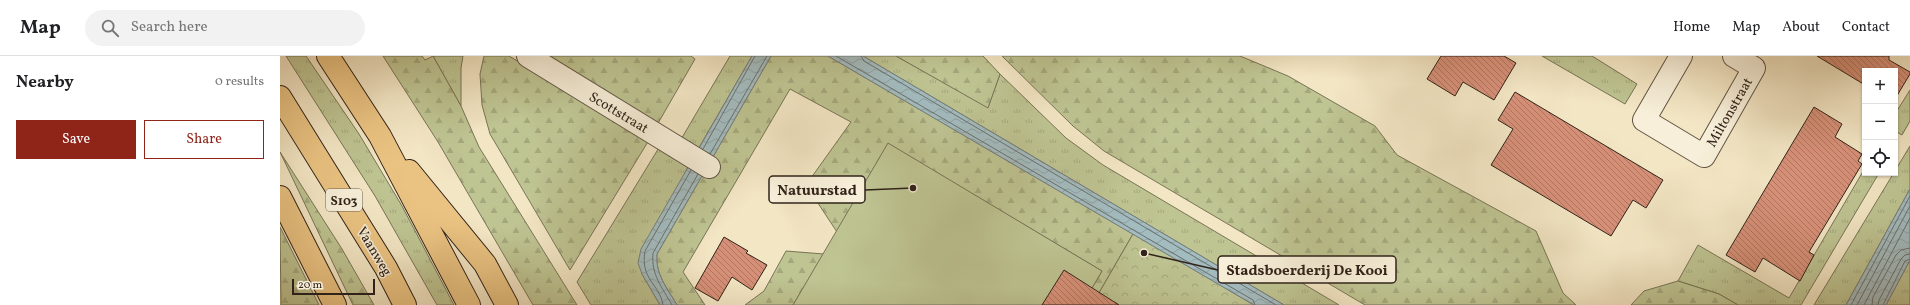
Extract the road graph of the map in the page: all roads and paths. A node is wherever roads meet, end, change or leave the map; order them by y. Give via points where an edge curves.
1 (328, 56) edge
2 (528, 56) edge
3 (1681, 56) edge
4 (1734, 56) edge
5 (280, 97) edge
6 (380, 136) junction
7 (701, 162) dead end
8 (280, 197) edge
9 (335, 305) edge
10 (405, 305) edge
11 (469, 305) edge
12 (507, 305) edge

1 - 6 highway
2 - 7 street, Scottstraat
3 - 4 street, Miltonstraat via 1644,120 1704,156 1754,68
5 - 10 highway, Vaanweg / S103 via 386,268
6 - 11 highway
6 - 12 highway via 485,264
8 - 9 highway

